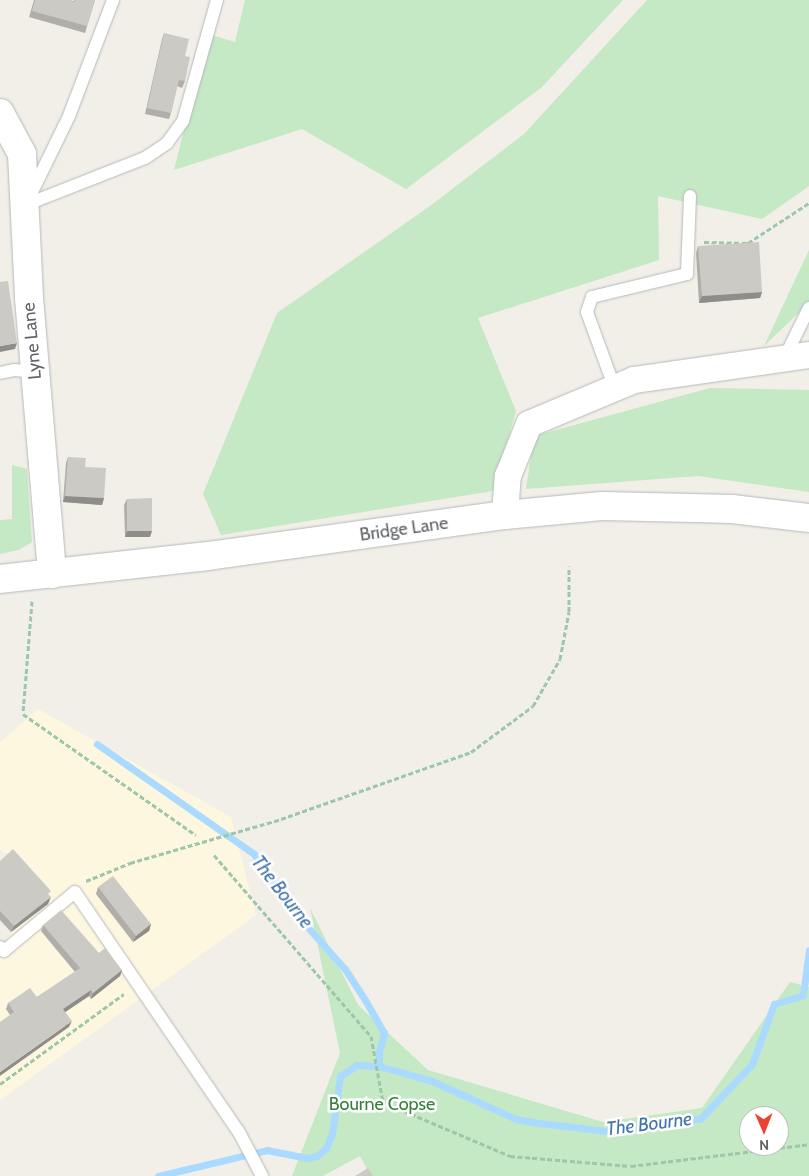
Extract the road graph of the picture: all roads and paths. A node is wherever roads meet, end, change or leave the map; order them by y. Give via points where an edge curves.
1 (113, 0) edge
2 (217, 0) edge
3 (0, 113) edge
4 (690, 196) dead end
5 (809, 203) edge
6 (25, 205) junction
7 (688, 242) junction
8 (809, 308) edge
9 (797, 357) edge
10 (35, 372) junction
11 (0, 373) edge
12 (615, 389) junction
13 (505, 515) junction
14 (809, 518) edge
15 (569, 566) dead end
16 (43, 574) junction
17 (0, 579) edge
18 (196, 835) dead end
19 (214, 855) dead end
20 (75, 892) junction
21 (0, 946) edge
22 (137, 984) junction
23 (0, 1084) edge
24 (809, 1144) edge
25 (262, 1176) edge

1 - 6 lane via 69,116
2 - 6 lane via 183,121 167,143 145,158
3 - 6 street, Lyne Lane via 22,154
4 - 7 lane
5 - 7 path via 748,243
6 - 10 street, Lyne Lane
7 - 12 lane via 687,274 592,298 587,312
8 - 9 lane
9 - 12 street via 634,380
10 - 11 lane via 14,370
10 - 16 street, Lyne Lane
12 - 13 street via 529,424 508,476
13 - 14 street, Bridge Lane via 602,506 732,509
13 - 16 street, Bridge Lane via 208,556
15 - 20 path via 569,612 560,658 533,706 471,752 281,819 130,863 87,880
16 - 17 street, Bridge Lane
16 - 18 path via 23,714
19 - 24 path via 371,1036 383,1102 510,1156 631,1166
20 - 21 lane via 4,951
20 - 22 lane
22 - 23 path
22 - 25 lane via 239,1132

